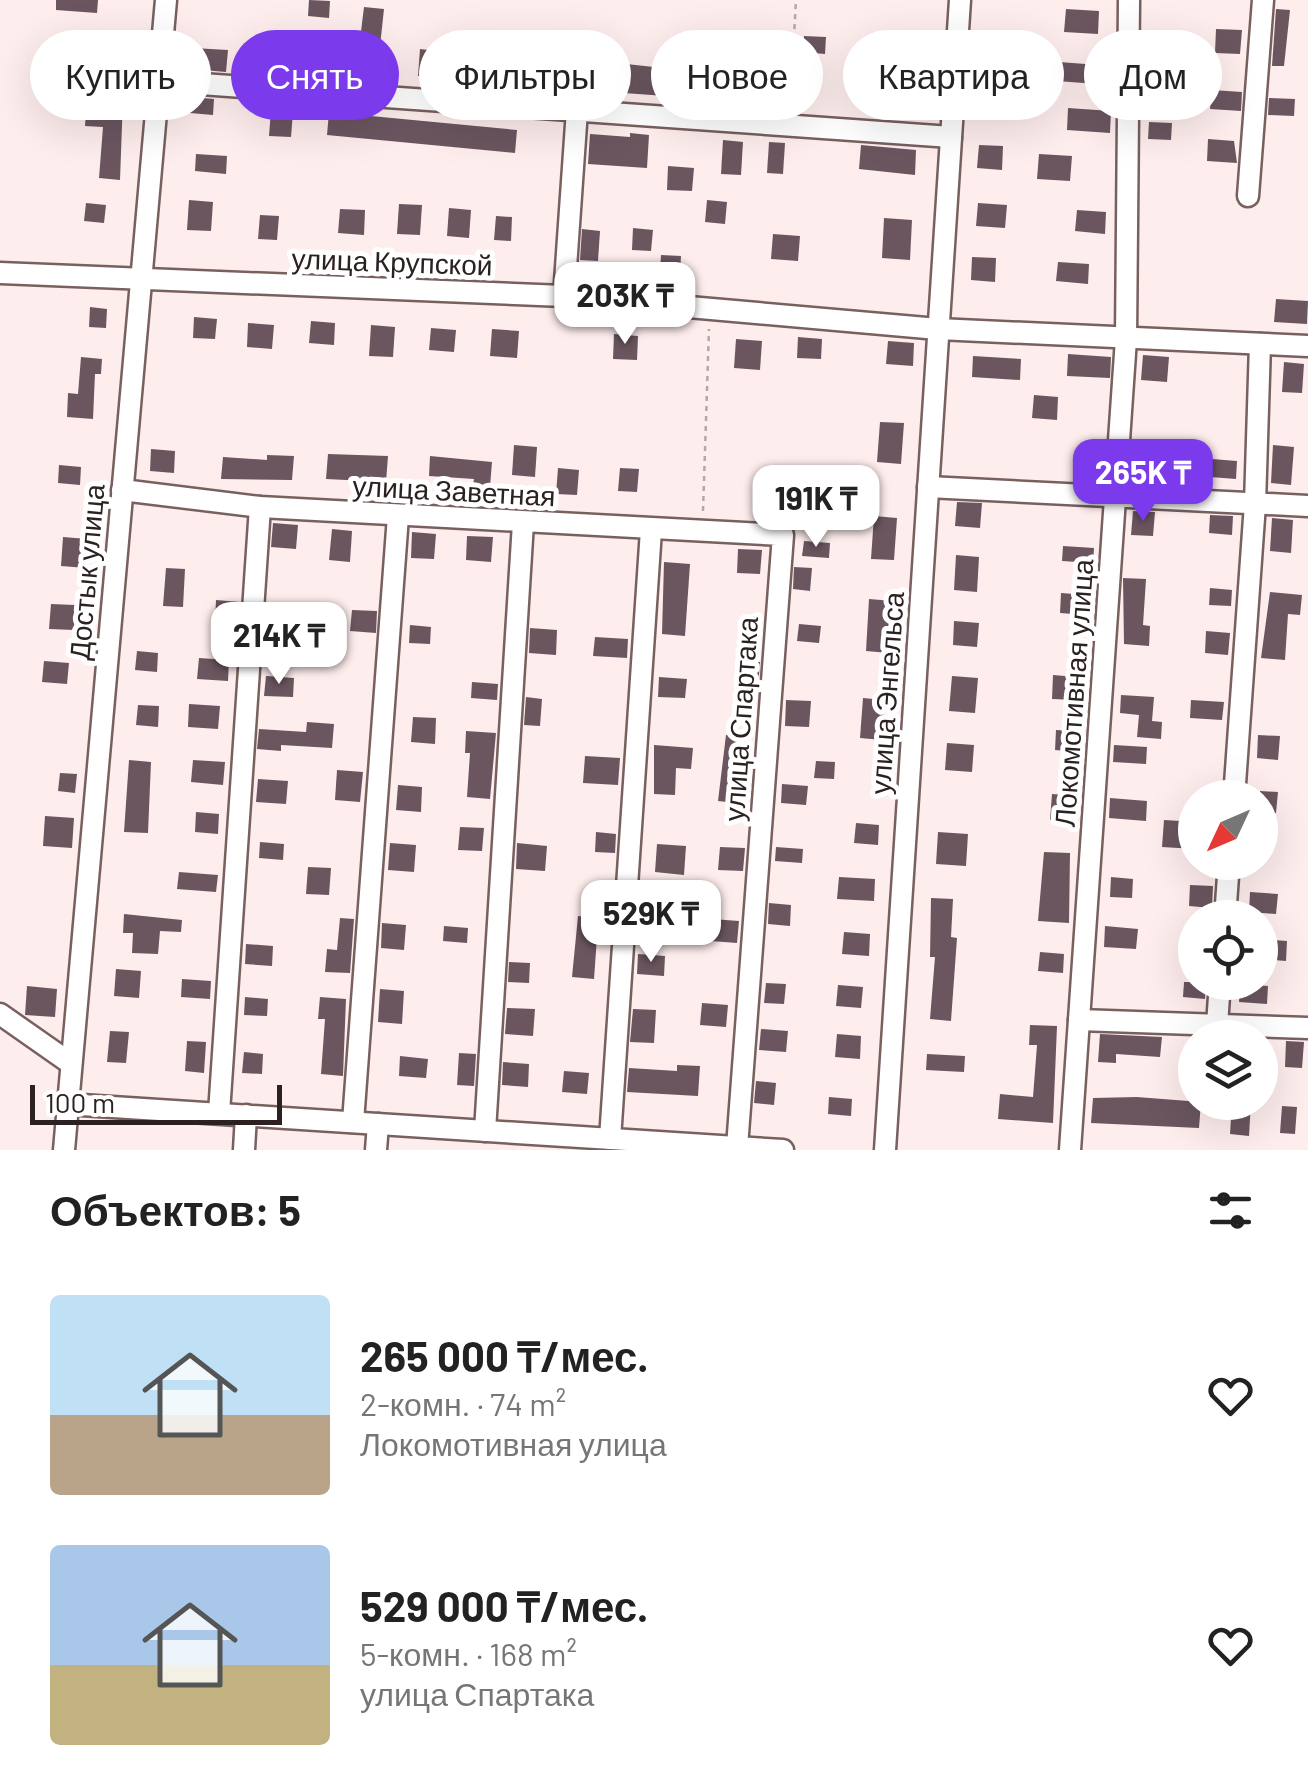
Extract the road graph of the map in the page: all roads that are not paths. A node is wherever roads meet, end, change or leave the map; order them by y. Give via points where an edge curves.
1 (166, 0) edge
2 (960, 0) edge
3 (1129, 0) edge
4 (1262, 0) edge
5 (163, 30) edge
6 (211, 85) edge
7 (419, 99) edge
8 (631, 114) edge
9 (155, 120) edge
10 (576, 120) edge
11 (951, 137) junction
12 (1248, 196) dead end
13 (0, 273) edge
14 (141, 279) junction
15 (564, 296) junction
16 (938, 330) junction
17 (1126, 339) junction
18 (1260, 344) junction
19 (1308, 346) edge
20 (928, 487) junction
21 (122, 490) junction
22 (1115, 497) junction
23 (1255, 504) junction
24 (1308, 506) edge
25 (260, 508) junction
26 (398, 516) junction
27 (523, 523) junction
28 (651, 530) junction
29 (783, 535) joint
30 (1235, 780) edge
31 (0, 1014) edge
32 (1079, 1020) junction
33 (1178, 1024) edge
34 (1278, 1027) edge
35 (1308, 1028) edge
36 (70, 1063) junction
37 (66, 1104) junction
38 (219, 1114) junction
39 (246, 1115) junction
40 (354, 1122) junction
41 (378, 1124) junction
42 (484, 1131) junction
43 (610, 1139) junction
44 (511, 1141) edge
45 (641, 1146) edge
46 (736, 1147) junction
47 (64, 1150) edge
48 (244, 1150) edge
49 (376, 1150) edge
50 (766, 1150) edge
51 (783, 1150) edge
52 (885, 1150) edge
53 (1070, 1150) edge

1 - 5 street, Достык улица
2 - 11 street, улица Энгельса
3 - 17 street, Локомотивная улица
4 - 12 street
6 - 7 street
8 - 11 street
9 - 14 street, Достык улица
10 - 15 street
11 - 16 street, улица Энгельса
13 - 14 street, улица Крупской
14 - 15 street, улица Крупской
14 - 21 street, Достык улица
15 - 16 street, улица Крупской
16 - 17 street, улица Крупской
16 - 20 street, улица Энгельса
17 - 18 street, улица Крупской
17 - 22 street, Локомотивная улица
18 - 19 street, улица Крупской
18 - 23 street
20 - 22 street
20 - 52 street, улица Энгельса
21 - 25 street, улица Заветная
21 - 36 street, Достык улица
22 - 23 street
22 - 32 street, Локомотивная улица
23 - 24 street
23 - 30 street
25 - 26 street, улица Заветная
25 - 38 street
26 - 27 street, улица Заветная
26 - 40 street
27 - 28 street, улица Заветная
27 - 42 street
28 - 29 street, улица Заветная
28 - 43 street
29 - 46 street, улица Спартака
31 - 36 street
32 - 33 street
32 - 53 street, Локомотивная улица
34 - 35 street
36 - 37 street, Достык улица
37 - 38 street
37 - 47 street, Достык улица
38 - 39 street
39 - 40 street
39 - 48 street
40 - 41 street
41 - 42 street
41 - 49 street
42 - 44 street
43 - 44 street
43 - 45 street
45 - 46 street
46 - 50 street
50 - 51 street

